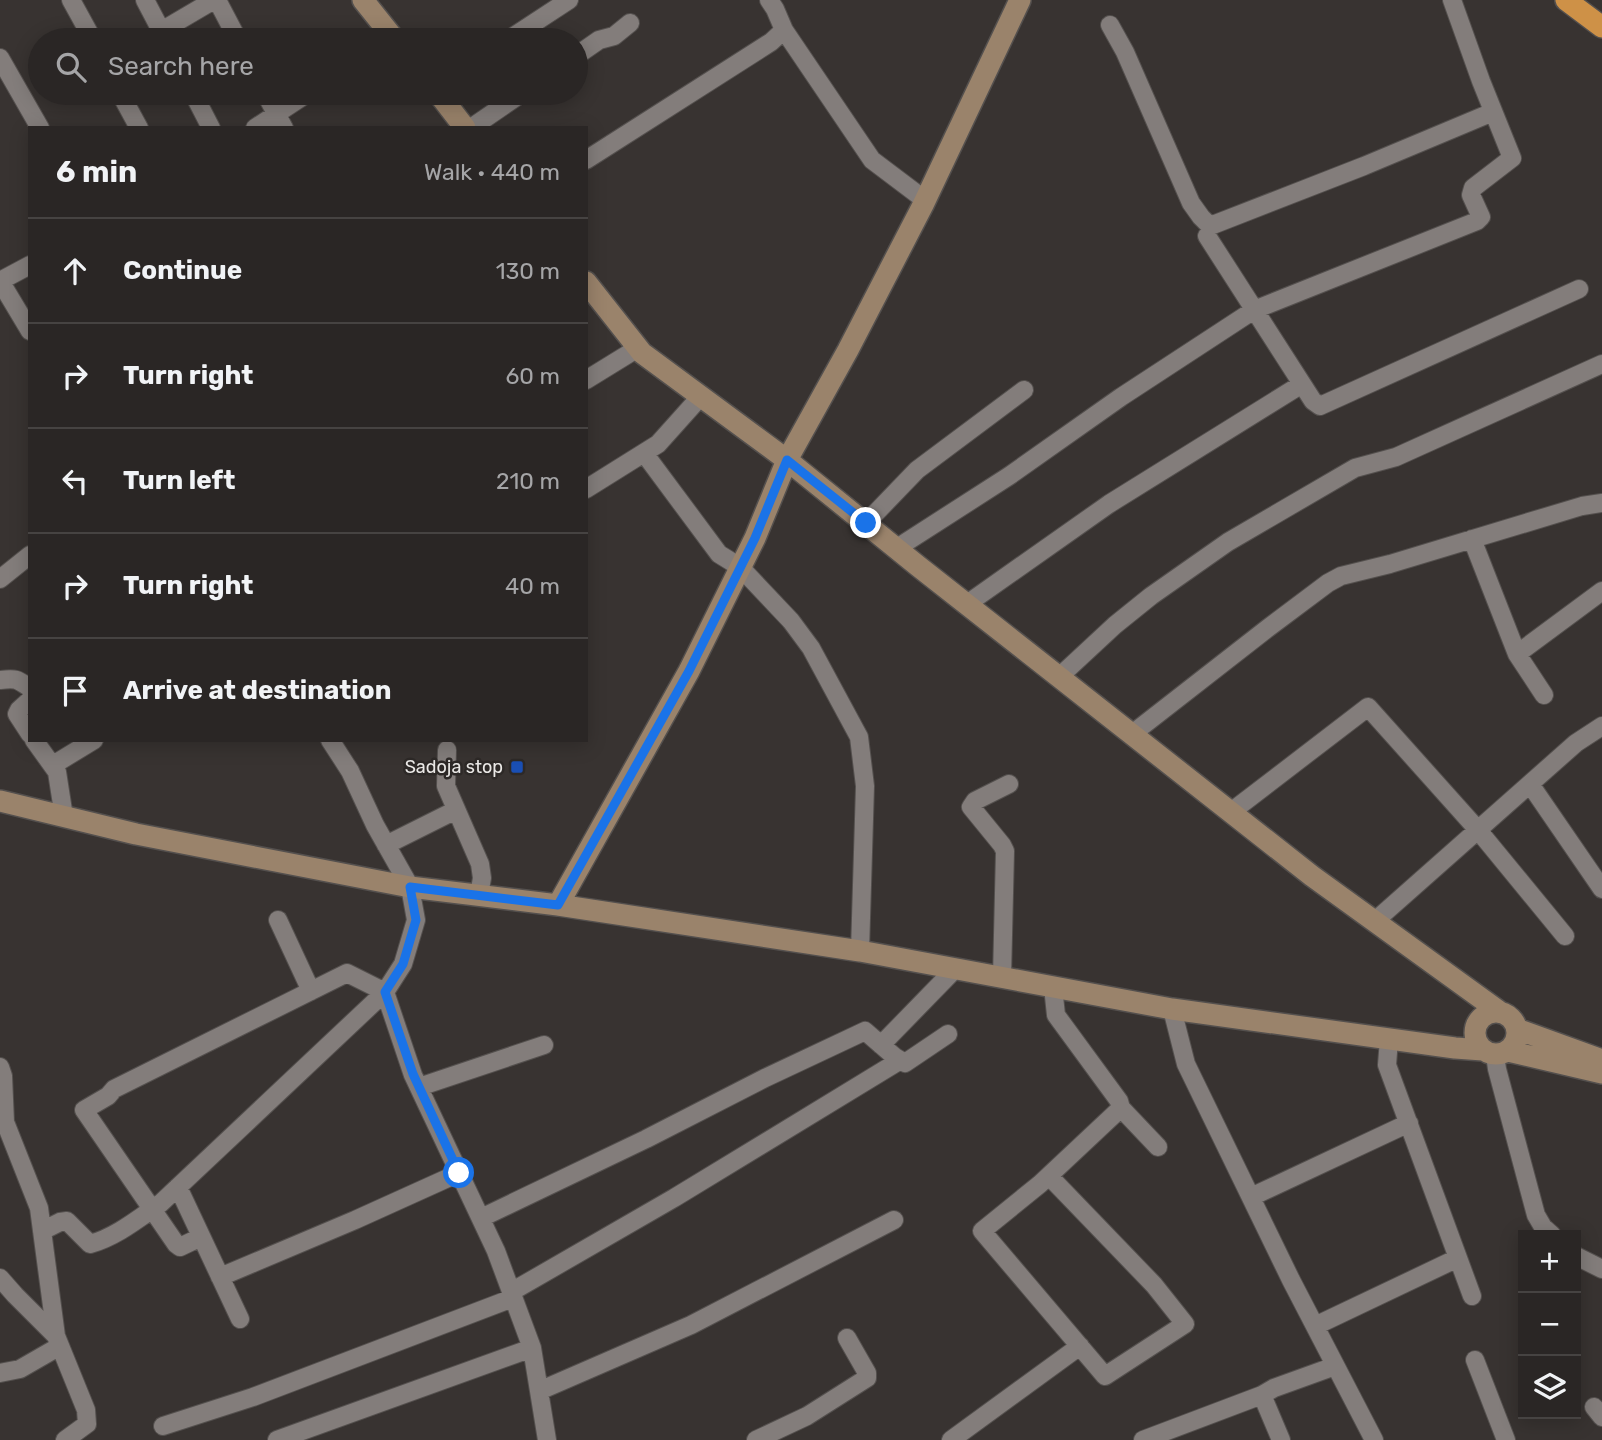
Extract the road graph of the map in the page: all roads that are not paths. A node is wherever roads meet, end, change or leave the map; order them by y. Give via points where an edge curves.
1 (71, 0) edge
2 (145, 0) edge
3 (216, 0) edge
4 (363, 0) edge
5 (569, 0) edge
6 (769, 0) edge
7 (1020, 0) edge
8 (1452, 0) edge
9 (1566, 0) edge
10 (630, 23) dead end
11 (1110, 25) dead end
12 (1602, 27) edge
13 (86, 28) edge
14 (155, 28) edge
15 (172, 28) edge
16 (231, 28) edge
17 (382, 28) edge
18 (526, 28) edge
19 (785, 30) junction
20 (588, 48) edge
21 (0, 58) edge
22 (127, 105) edge
23 (199, 105) edge
24 (271, 105) edge
25 (296, 105) edge
26 (448, 105) edge
27 (505, 105) edge
28 (1493, 112) junction
29 (280, 121) edge
30 (39, 126) edge
31 (138, 126) edge
32 (210, 126) edge
33 (262, 126) edge
34 (464, 126) edge
35 (474, 126) edge
36 (588, 159) edge
37 (925, 200) junction
38 (1207, 236) dead end
39 (28, 266) edge
40 (1579, 289) dead end
41 (590, 295) edge
42 (1254, 310) junction
43 (28, 328) edge
44 (638, 348) junction
45 (1602, 364) edge
46 (588, 379) edge
47 (1302, 384) junction
48 (1024, 390) dead end
49 (701, 396) junction
50 (644, 453) junction
51 (787, 460) junction
52 (588, 488) edge
53 (1602, 503) edge
54 (866, 523) junction
55 (1472, 539) junction
56 (897, 548) junction
57 (28, 557) edge
58 (740, 567) junction
59 (0, 579) edge
60 (1602, 591) edge
61 (967, 604) junction
62 (1517, 654) junction
63 (1059, 677) junction
64 (0, 680) edge
65 (28, 686) edge
66 (1544, 695) dead end
67 (28, 702) edge
68 (1602, 726) edge
69 (28, 731) edge
70 (1132, 734) junction
71 (35, 742) edge
72 (91, 742) edge
73 (331, 742) edge
74 (447, 750) dead end
75 (52, 765) junction
76 (1009, 784) dead end
77 (1530, 784) junction
78 (0, 801) edge
79 (456, 810) junction
80 (1231, 812) junction
81 (64, 817) junction
82 (1478, 830) junction
83 (386, 845) junction
84 (1595, 866) edge
85 (410, 887) junction
86 (1602, 889) edge
87 (479, 895) junction
88 (558, 905) junction
89 (278, 920) dead end
90 (1375, 921) junction
91 (1566, 936) dead end
92 (860, 951) junction
93 (955, 969) junction
94 (1002, 977) junction
95 (1053, 987) junction
96 (311, 991) junction
97 (385, 992) junction
98 (1172, 1009) junction
99 (1500, 1012) junction
100 (1517, 1029) junction
101 (948, 1034) dead end
102 (1389, 1039) junction
103 (544, 1045) dead end
104 (881, 1045) junction
105 (1495, 1052) junction
106 (900, 1060) junction
107 (0, 1067) edge
108 (1601, 1067) edge
109 (419, 1087) junction
110 (1121, 1108) junction
111 (1409, 1123) junction
112 (1158, 1147) dead end
113 (459, 1173) junction
114 (1049, 1176) junction
115 (178, 1187) junction
116 (1251, 1197) junction
117 (152, 1208) junction
118 (481, 1219) junction
119 (894, 1220) dead end
120 (1546, 1230) edge
121 (42, 1231) junction
122 (201, 1237) junction
123 (1458, 1258) junction
124 (1581, 1258) edge
125 (1602, 1269) edge
126 (220, 1277) junction
127 (0, 1278) edge
128 (512, 1295) junction
129 (1472, 1296) dead end
130 (7, 1298) edge
131 (240, 1319) dead end
132 (1315, 1326) junction
133 (847, 1338) dead end
134 (58, 1341) junction
135 (1080, 1346) junction
136 (532, 1348) junction
137 (1475, 1360) dead end
138 (1335, 1366) junction
139 (0, 1373) edge
140 (539, 1391) junction
141 (1262, 1395) junction
142 (163, 1426) dead end
143 (1278, 1439) edge
144 (65, 1440) edge
145 (277, 1440) edge
146 (547, 1440) edge
147 (756, 1440) edge
148 (951, 1440) edge
149 (1143, 1440) edge
150 (1374, 1440) edge
151 (1506, 1440) edge

1 - 13 street
2 - 14 street
3 - 15 street
3 - 16 street
4 - 17 street
5 - 18 street
6 - 19 street
7 - 37 street
8 - 28 street
9 - 12 highway
10 - 20 street
11 - 28 street via 1191,203 1210,226
19 - 36 street
19 - 37 street via 872,160
21 - 30 street
22 - 31 street
23 - 32 street
24 - 29 street
25 - 29 street
26 - 34 street
27 - 35 street
28 - 42 street via 1512,158 1473,188 1471,195 1481,217 1477,221
29 - 33 street
37 - 51 street
38 - 42 street
39 - 43 street via 0,281
40 - 47 street via 1320,406
41 - 44 street
42 - 47 street
42 - 56 street
44 - 46 street
44 - 49 street
45 - 63 street via 1395,457 1355,468 1228,542 1151,596
47 - 61 street via 1109,504
48 - 54 street via 917,470
49 - 50 street via 658,444
49 - 51 street
50 - 52 street
50 - 58 street via 719,554
51 - 54 street
51 - 58 street
53 - 55 street
54 - 56 street
55 - 62 street
55 - 70 street via 1328,583
56 - 61 street
57 - 59 street
58 - 88 street via 689,671
58 - 92 street via 811,648 859,737 865,786
60 - 62 street
61 - 63 street
62 - 66 street
63 - 70 street
64 - 65 street via 18,679
67 - 69 street via 17,714
68 - 77 street
70 - 80 street
71 - 75 street
72 - 75 street
73 - 83 street
74 - 79 street via 446,786
75 - 81 street
76 - 94 street via 971,807 1005,851
77 - 82 street
77 - 84 street
78 - 81 street
79 - 83 street
79 - 87 street via 480,864
80 - 82 street via 1368,707
80 - 90 street
81 - 85 street
82 - 90 street
82 - 91 street
83 - 85 street
84 - 86 street
85 - 87 street
85 - 97 street via 416,920 403,964
87 - 88 street
88 - 92 street
89 - 96 street
90 - 99 street
92 - 93 street
93 - 94 street
93 - 104 street
94 - 95 street
95 - 98 street
95 - 110 street via 1056,1015
96 - 97 street via 347,972
96 - 117 street via 114,1089 84,1110
97 - 109 street
97 - 115 street
98 - 102 street
98 - 116 street via 1186,1064
99 - 100 street via 1511,1018
99 - 105 street via 1482,1016 1475,1027 1476,1040
100 - 105 street via 1516,1042
100 - 108 street
101 - 106 street via 905,1063
102 - 105 street
102 - 111 street via 1387,1065
103 - 109 street
104 - 106 street
104 - 118 street via 865,1031
105 - 108 street
105 - 120 street via 1536,1215
106 - 128 street
107 - 121 street via 5,1122 39,1208
109 - 113 street
110 - 112 street
110 - 114 street
111 - 116 street
111 - 123 street
113 - 118 street
113 - 126 street
114 - 135 street via 982,1231
114 - 135 street via 1154,1285 1185,1324 1105,1376
115 - 117 street
115 - 122 street
116 - 132 street
117 - 121 street via 106,1240 90,1244 67,1221
117 - 122 street via 180,1247
118 - 128 street
119 - 140 street via 691,1325
121 - 134 street
122 - 126 street
123 - 129 street
123 - 132 street
124 - 125 street
126 - 131 street
127 - 130 street
128 - 136 street
128 - 142 street via 253,1397
130 - 134 street
132 - 138 street
133 - 147 street via 867,1378 807,1416
134 - 139 street via 20,1368
134 - 144 street via 86,1410 87,1424
135 - 148 street
136 - 140 street
136 - 145 street
137 - 151 street
138 - 141 street
138 - 150 street
140 - 146 street
141 - 143 street
141 - 149 street

